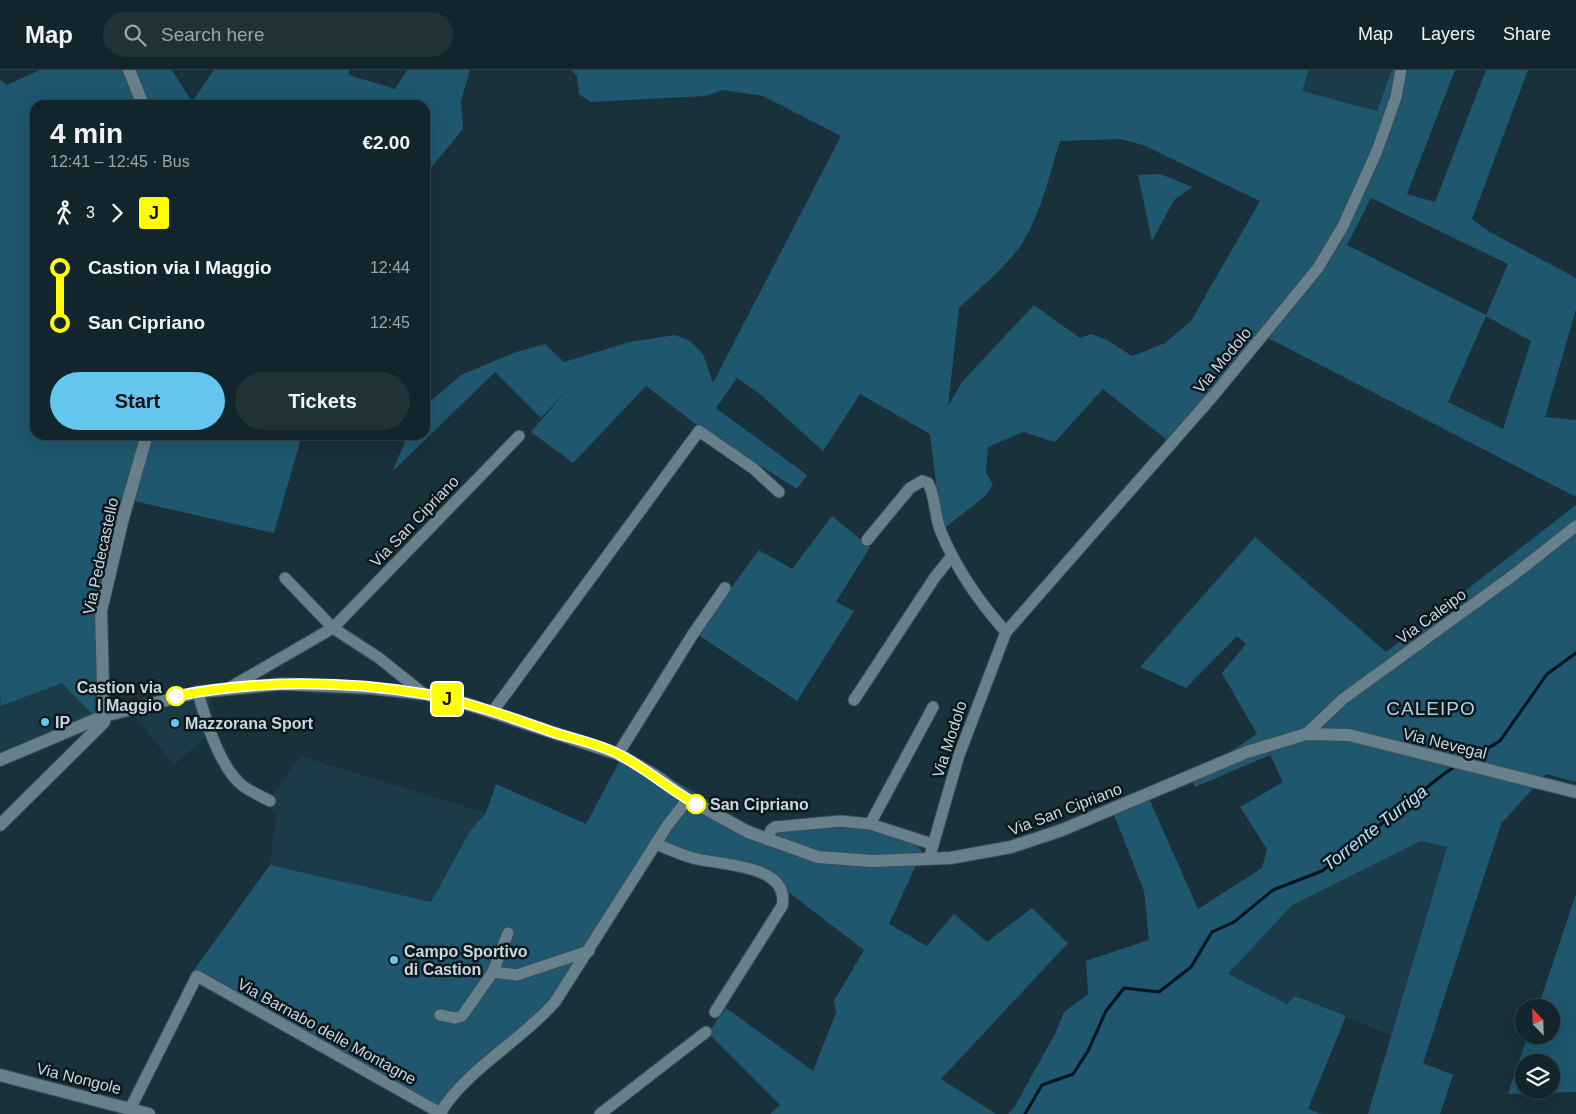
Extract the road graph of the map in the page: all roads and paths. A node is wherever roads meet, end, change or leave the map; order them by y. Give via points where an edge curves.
1 (129, 70) edge
2 (1401, 70) edge
3 (141, 100) edge
4 (519, 436) dead end
5 (146, 440) edge
6 (779, 492) dead end
7 (1576, 526) edge
8 (867, 540) dead end
9 (952, 556) junction
10 (285, 578) dead end
11 (725, 588) dead end
12 (333, 628) junction
13 (1006, 632) junction
14 (229, 688) junction
15 (198, 692) junction
16 (424, 694) junction
17 (854, 700) dead end
18 (933, 707) dead end
19 (493, 711) junction
20 (104, 716) junction
21 (1306, 734) junction
22 (618, 754) junction
23 (0, 760) edge
24 (1576, 792) edge
25 (688, 800) junction
26 (270, 802) dead end
27 (870, 824) junction
28 (0, 825) edge
29 (767, 840) junction
30 (656, 844) junction
31 (932, 844) junction
32 (929, 859) junction
33 (508, 933) dead end
34 (589, 951) junction
35 (493, 972) junction
36 (715, 1012) dead end
37 (440, 1015) dead end
38 (706, 1032) dead end
39 (0, 1075) edge
40 (131, 1107) junction
41 (441, 1113) edge
42 (149, 1114) edge
43 (600, 1114) edge

1 - 3 main road
2 - 13 street, Via Modolo via 1396,97 1377,151 1343,226 1318,268 1213,396
4 - 12 street, Via San Cipriano
5 - 20 main road, Via Pedecastello via 101,611
6 - 19 street via 754,469 699,431
7 - 21 street, Via Caleipo via 1343,699
8 - 9 street via 910,488 925,481 931,490 938,525
9 - 13 street
9 - 17 street
10 - 12 street, Via San Cipriano
11 - 22 street
12 - 14 street, Via San Cipriano
12 - 16 street, Via San Cipriano via 379,658
13 - 31 street, Via Modolo via 977,705
14 - 15 main road, Via San Cipriano
14 - 16 main road, Via San Cipriano via 328,685
15 - 20 main road, Via San Cipriano
15 - 26 street via 226,765 242,785
16 - 19 main road, Via San Cipriano
18 - 27 street
19 - 22 main road, Via San Cipriano
20 - 23 main road, Via San Cipriano
20 - 28 main road via 104,722 97,730
21 - 24 main road, Via Nevegal via 1349,735
21 - 32 main road, Via San Cipriano via 1247,752 1028,842 970,856
22 - 25 main road, Via San Cipriano
25 - 29 main road, Via San Cipriano
25 - 30 street
27 - 29 street via 841,822 775,827
27 - 31 street
29 - 32 main road, Via San Cipriano via 804,854 835,859
30 - 34 street
30 - 36 street via 695,858 738,865 760,873 777,883 783,891 782,906
31 - 32 street, Via Modolo
33 - 35 street
34 - 35 street via 517,975
34 - 41 street via 549,1009 453,1094
35 - 37 street via 462,1016
38 - 43 street
39 - 40 main road, Via Nongole
40 - 41 street, Via Barnabo delle Montagne via 197,976
40 - 42 main road, Via Nongole

